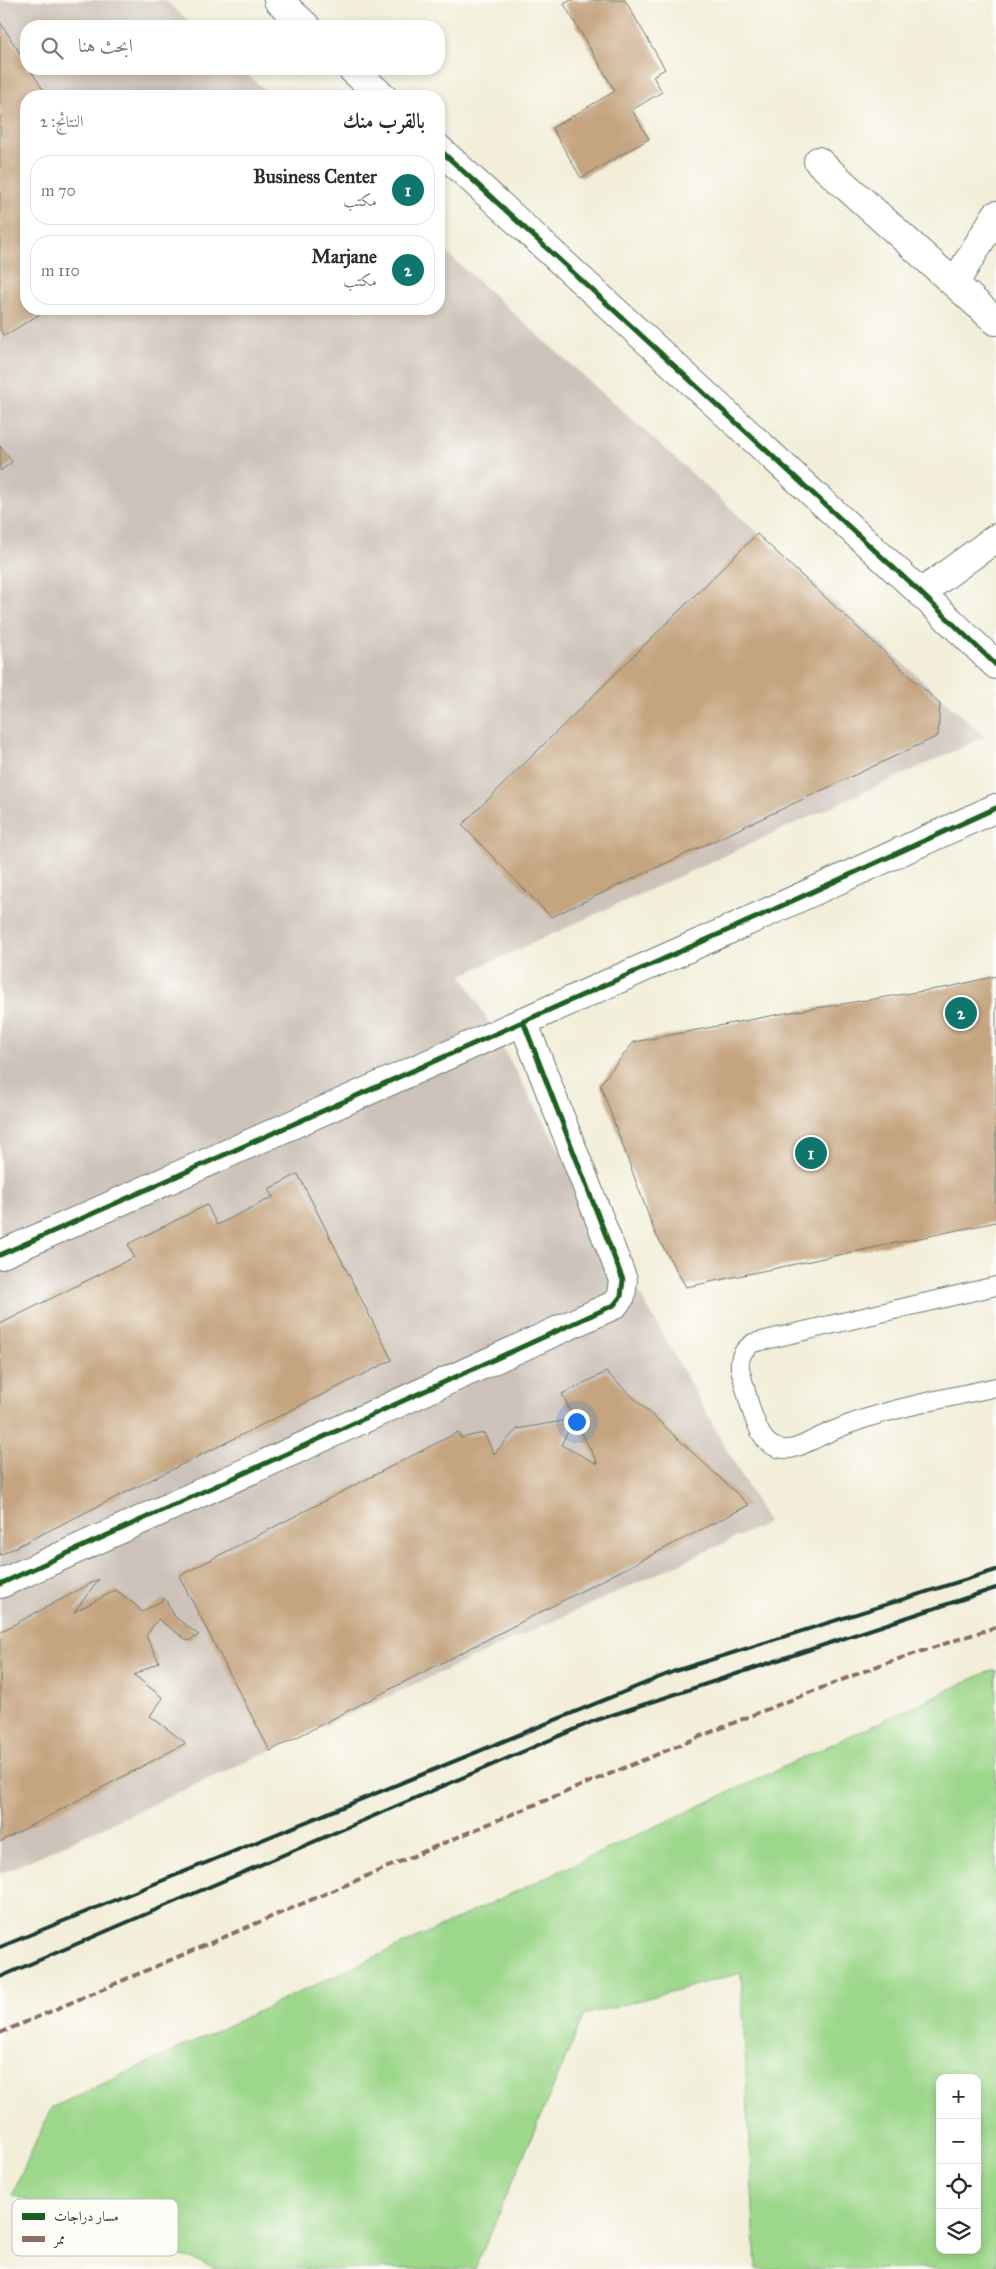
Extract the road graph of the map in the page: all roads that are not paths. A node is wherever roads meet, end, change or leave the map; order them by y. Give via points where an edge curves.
1 (278, 0) edge
2 (300, 20) edge
3 (359, 75) edge
4 (375, 90) edge
5 (445, 155) edge
6 (818, 161) dead end
7 (996, 215) edge
8 (955, 283) junction
9 (996, 321) edge
10 (996, 538) edge
11 (921, 593) junction
12 (996, 665) edge
13 (996, 808) edge
14 (523, 1021) junction
15 (0, 1255) edge
16 (996, 1286) edge
17 (996, 1388) edge
18 (0, 1584) edge

1 - 2 street
3 - 4 street
5 - 11 street
6 - 8 street
7 - 8 street
8 - 9 street
10 - 11 street
11 - 12 street
13 - 14 street
14 - 15 street
14 - 18 street via 623,1280 621,1296 614,1305
16 - 17 lane via 753,1343 741,1354 740,1361 760,1433 770,1444 788,1450 866,1417

